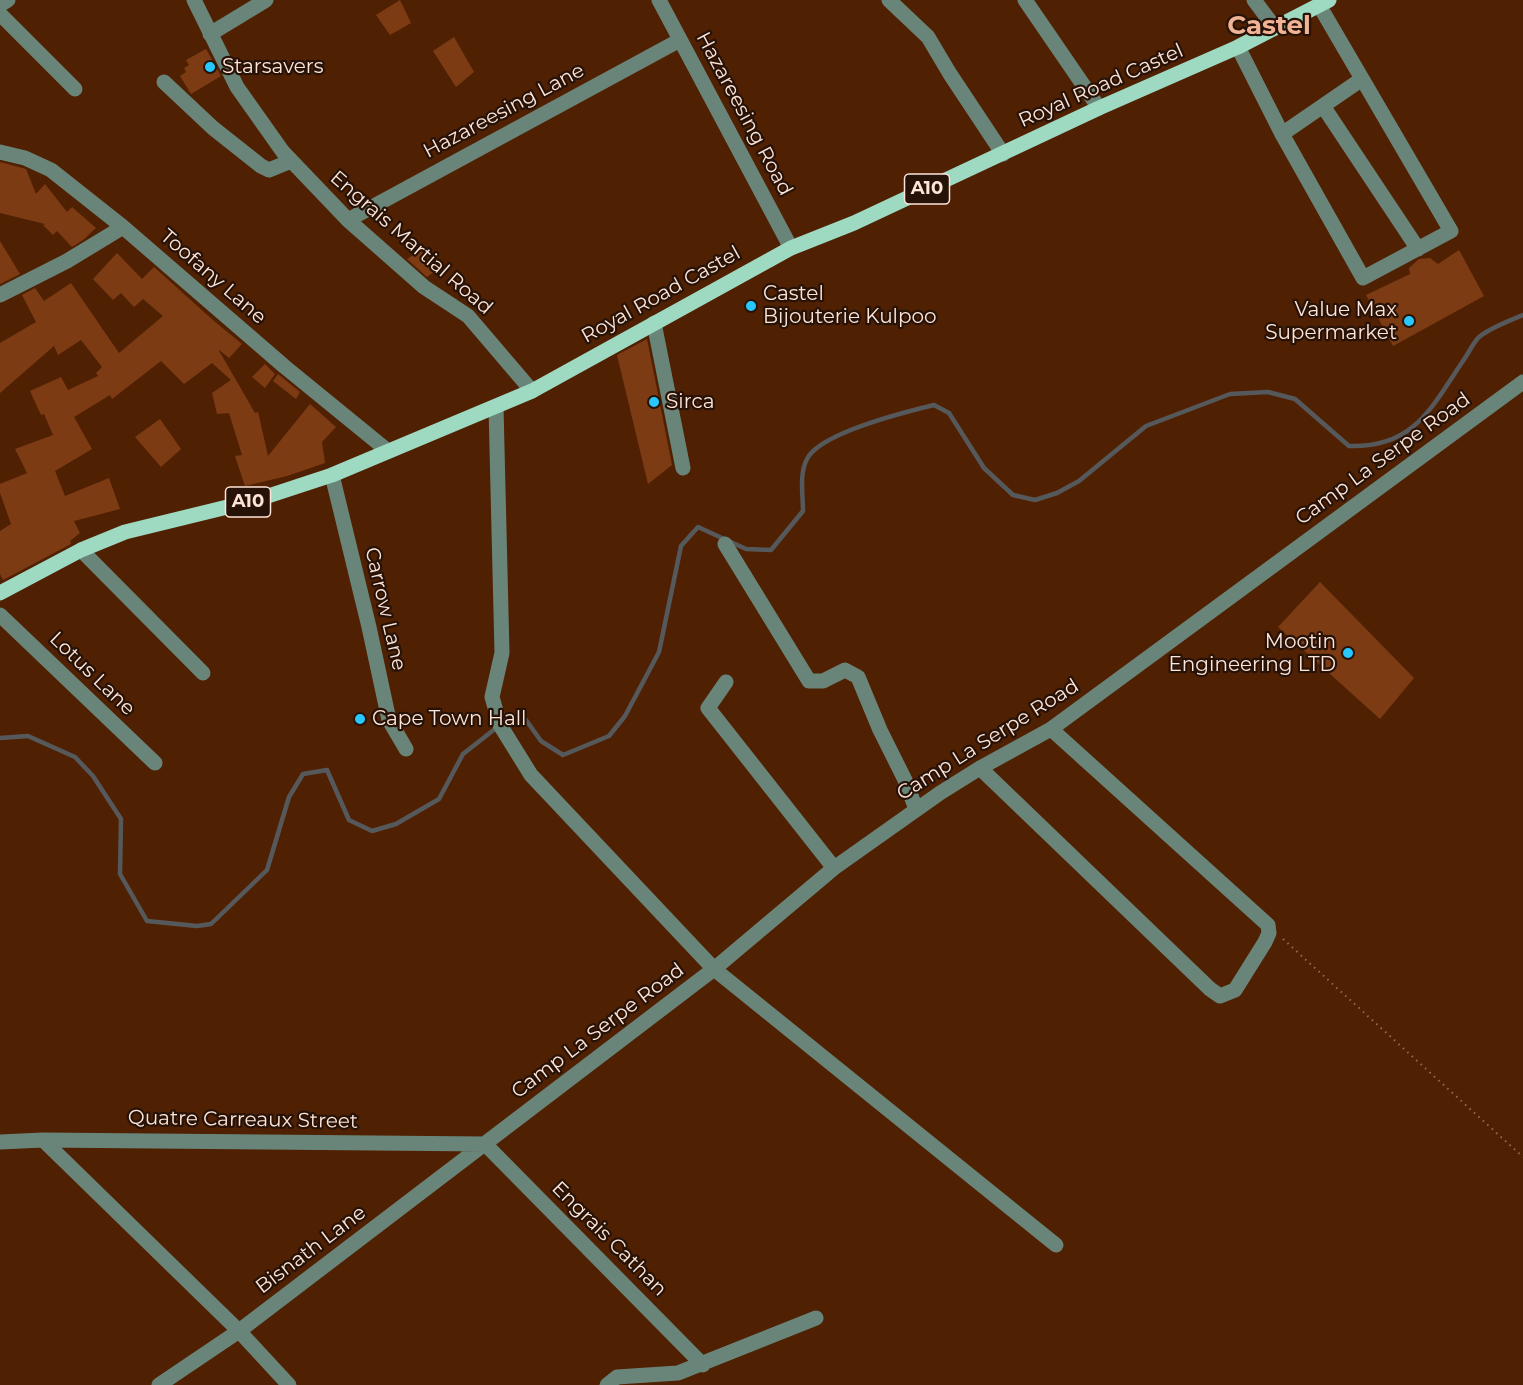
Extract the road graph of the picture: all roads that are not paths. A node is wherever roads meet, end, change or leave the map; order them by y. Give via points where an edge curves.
1 (8, 0) edge
2 (194, 0) edge
3 (266, 0) edge
4 (659, 0) edge
5 (889, 0) edge
6 (1025, 0) edge
7 (1254, 0) edge
8 (1324, 2) edge
9 (0, 5) edge
10 (0, 14) edge
11 (1275, 28) junction
12 (210, 34) junction
13 (681, 40) junction
14 (1238, 47) junction
15 (1362, 79) junction
16 (164, 82) dead end
17 (75, 89) dead end
18 (1323, 106) junction
19 (1100, 108) junction
20 (1282, 134) junction
21 (0, 152) edge
22 (1003, 154) junction
23 (291, 161) junction
24 (348, 220) junction
25 (123, 227) junction
26 (791, 248) junction
27 (1418, 249) junction
28 (0, 295) edge
29 (654, 323) junction
30 (1523, 382) edge
31 (532, 391) junction
32 (496, 407) junction
33 (388, 451) junction
34 (683, 468) dead end
35 (332, 475) junction
36 (725, 544) dead end
37 (81, 550) junction
38 (0, 592) edge
39 (0, 615) edge
40 (203, 673) dead end
41 (726, 682) dead end
42 (1052, 729) junction
43 (406, 749) dead end
44 (155, 763) dead end
45 (980, 768) junction
46 (916, 809) junction
47 (834, 868) junction
48 (714, 969) junction
49 (43, 1140) junction
50 (0, 1142) edge
51 (485, 1144) junction
52 (1056, 1245) dead end
53 (816, 1318) dead end
54 (239, 1331) junction
55 (703, 1365) junction
56 (159, 1385) edge
57 (289, 1385) edge
58 (607, 1385) edge

1 - 9 street
2 - 12 street, Engrais Martial Road
3 - 12 street
4 - 13 street, Hazareesing Road
5 - 22 street via 928,37
6 - 19 street
7 - 11 street
8 - 11 main road, Royal Road Castel / A10
8 - 15 street
10 - 17 street
11 - 14 main road, Royal Road Castel / A10
12 - 23 street, Engrais Martial Road via 237,87
13 - 24 street, Hazareesing Lane
13 - 26 street, Hazareesing Road
14 - 19 main road, Royal Road Castel / A10
14 - 20 street
15 - 18 street
15 - 27 street via 1451,231
16 - 23 street via 261,166 269,170
18 - 20 street
18 - 27 street
19 - 22 main road, Royal Road Castel / A10
20 - 27 street via 1363,278
21 - 25 street, Toofany Lane via 51,170
22 - 26 main road, Royal Road Castel / A10
23 - 24 street, Engrais Martial Road
24 - 31 street, Engrais Martial Road via 424,287 468,316
25 - 28 street
25 - 33 street, Toofany Lane
26 - 29 main road, Royal Road Castel / A10
29 - 31 main road, Royal Road Castel / A10
29 - 34 street
30 - 42 street, Camp La Serpe Road
31 - 32 main road, Royal Road Castel / A10
32 - 33 main road, Royal Road Castel / A10
32 - 48 street via 502,653 492,698 496,715 531,775
33 - 35 main road, Royal Road Castel / A10
35 - 37 main road, Royal Road Castel / A10 via 256,500 125,532
35 - 43 street, Carrow Lane via 389,720
36 - 46 street via 809,681 823,681 845,670 858,677
37 - 38 main road, Royal Road Castel / A10
37 - 40 street
39 - 44 street, Lotus Lane
41 - 47 street via 708,708
42 - 45 street, Camp La Serpe Road
42 - 45 street via 1268,925 1265,942 1235,990 1218,994 1201,981
45 - 46 street, Camp La Serpe Road
46 - 47 street, Camp La Serpe Road
47 - 48 street, Camp La Serpe Road
48 - 51 street, Camp La Serpe Road
48 - 52 street
49 - 50 street, Quatre Carreaux Street
49 - 51 street, Quatre Carreaux Street
49 - 54 street
51 - 54 street, Bisnath Lane
51 - 55 street, Engrais Cathan
53 - 55 street
54 - 56 street, Bisnath Lane
54 - 57 street
55 - 58 street via 678,1373 617,1377

